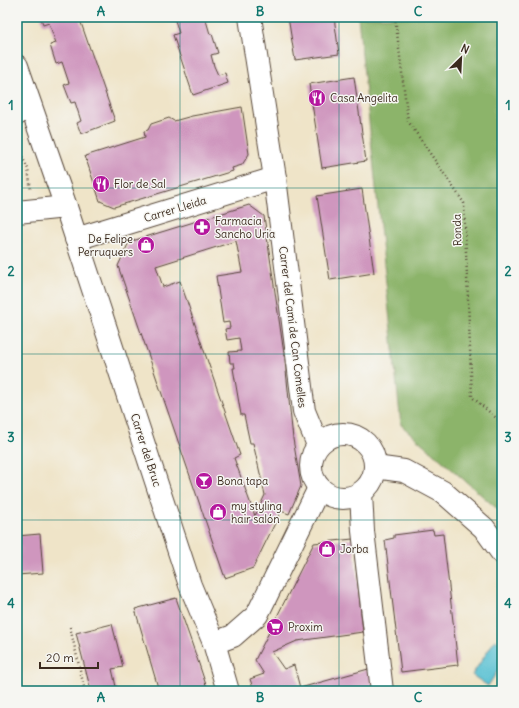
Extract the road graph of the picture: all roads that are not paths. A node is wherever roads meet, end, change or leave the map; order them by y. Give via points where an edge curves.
1 (250, 17) edge
2 (17, 66) edge
3 (23, 109) edge
4 (275, 178) junction
5 (66, 207) junction
6 (17, 212) edge
7 (76, 239) junction
8 (318, 446) junction
9 (375, 467) junction
10 (319, 488) junction
11 (361, 493) junction
12 (502, 553) edge
13 (214, 643) junction
14 (228, 691) edge
15 (382, 691) edge

1 - 4 street, Carrer del Camí de Can Comelles
2 - 3 street, Carrer del Bruc
3 - 5 street, Carrer del Bruc
4 - 7 street, Carrer Lleida
4 - 8 street, Carrer del Camí de Can Comelles via 304,411
5 - 6 street
5 - 7 street, Carrer del Bruc
7 - 13 street, Carrer del Bruc via 190,584
8 - 9 street via 334,435 354,436 369,448 374,457
8 - 10 street via 312,455 310,467 312,478
9 - 11 street via 371,481
9 - 12 street via 404,471 443,492 484,528
10 - 11 street via 328,496 339,499 351,498
10 - 13 street via 257,616 233,636
11 - 15 street via 363,531
13 - 14 street, Carrer del Bruc

